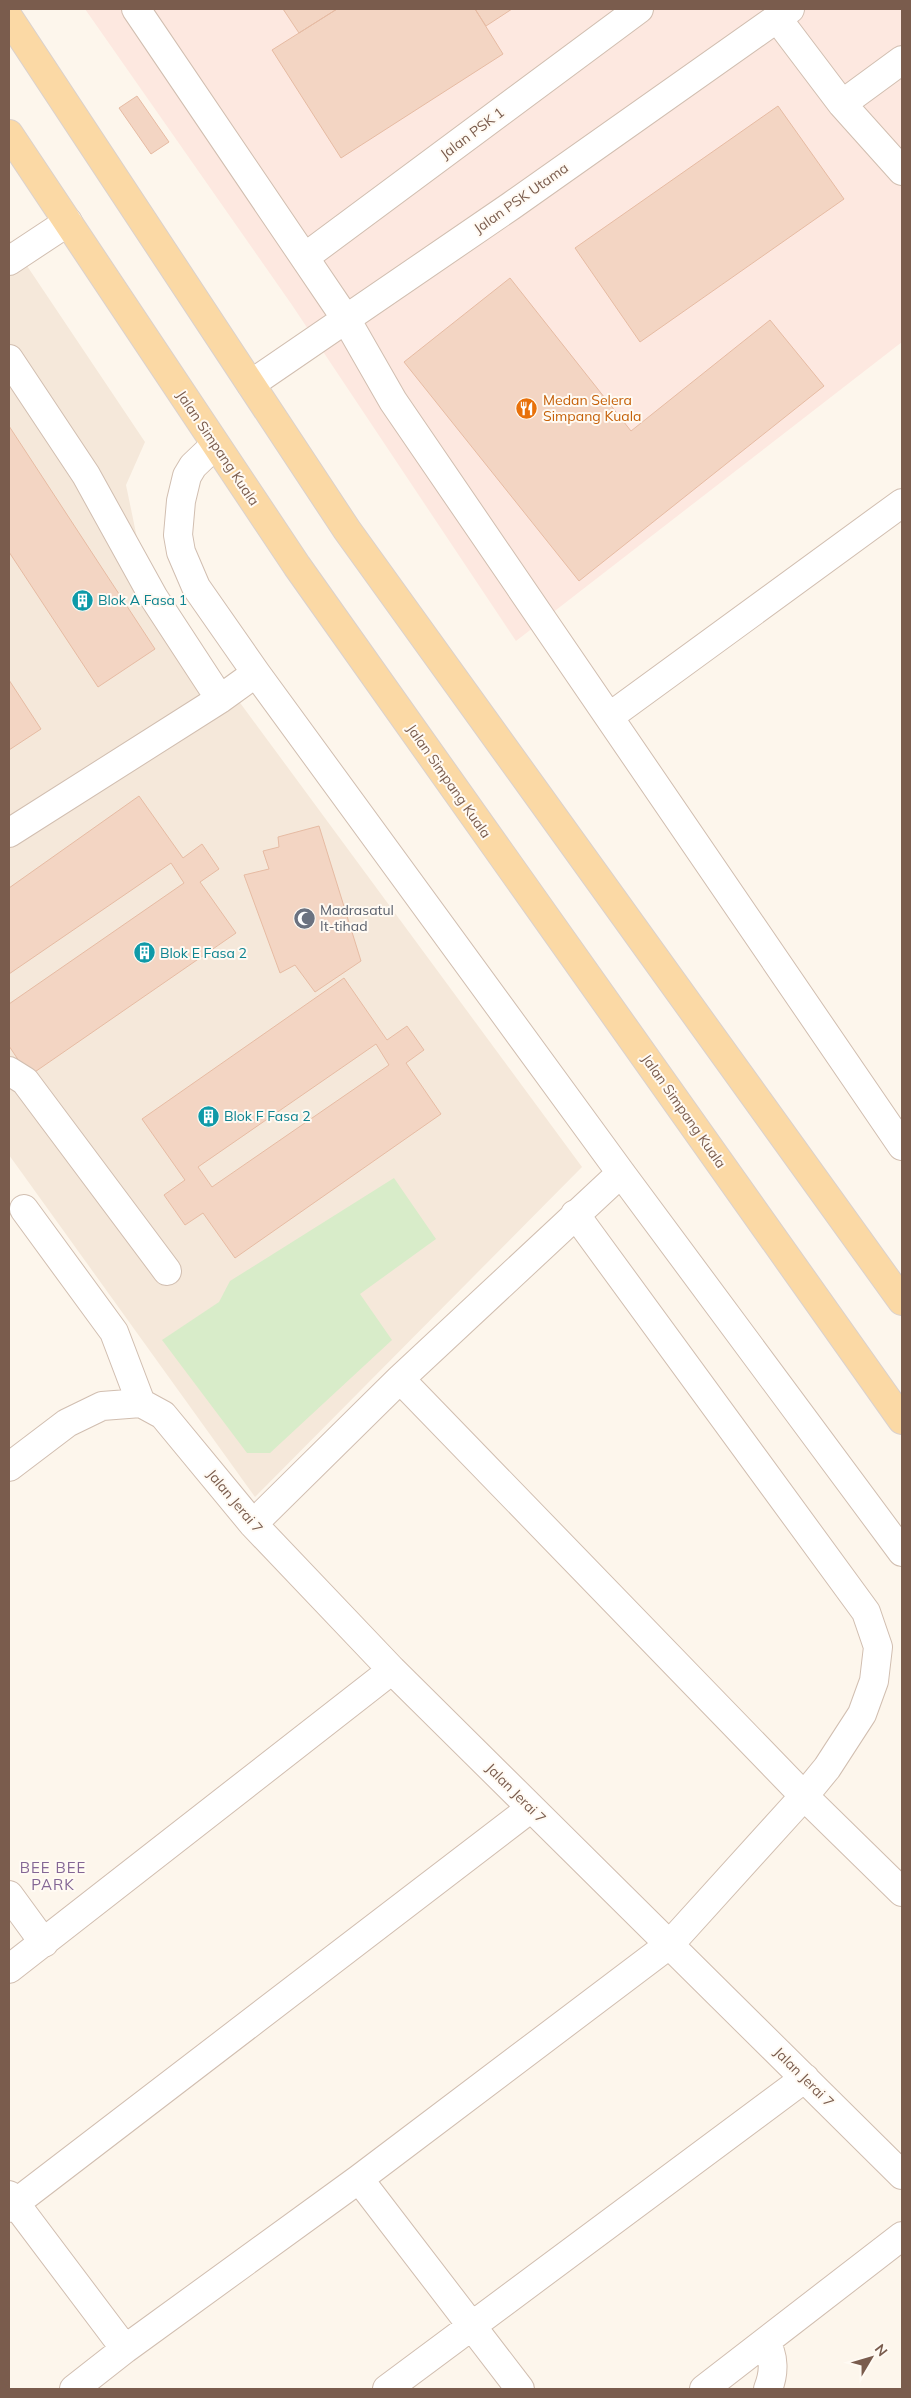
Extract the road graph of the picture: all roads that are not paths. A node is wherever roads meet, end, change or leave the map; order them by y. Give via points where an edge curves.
1 (136, 9) edge
2 (639, 9) edge
3 (783, 14) edge
4 (9, 18) edge
5 (898, 73) edge
6 (842, 104) junction
7 (9, 134) edge
8 (902, 171) edge
9 (68, 222) junction
10 (305, 257) junction
11 (9, 261) edge
12 (346, 319) junction
13 (9, 359) edge
14 (251, 384) junction
15 (215, 445) junction
16 (902, 503) edge
17 (256, 673) junction
18 (220, 699) junction
19 (609, 718) junction
20 (9, 833) edge
21 (9, 1071) edge
22 (902, 1146) edge
23 (620, 1172) junction
24 (24, 1209) dead end
25 (575, 1214) junction
26 (167, 1271) dead end
27 (902, 1301) edge
28 (400, 1378) junction
29 (141, 1403) junction
30 (902, 1420) edge
31 (9, 1467) edge
32 (253, 1524) junction
33 (902, 1552) edge
34 (392, 1670) junction
35 (804, 1796) junction
36 (531, 1808) junction
37 (902, 1892) edge
38 (9, 1895) edge
39 (44, 1943) junction
40 (670, 1944) junction
41 (9, 1969) edge
42 (805, 2078) junction
43 (902, 2175) edge
44 (359, 2179) junction
45 (11, 2202) edge
46 (902, 2236) edge
47 (471, 2326) junction
48 (765, 2342) junction
49 (125, 2349) junction
50 (74, 2389) edge
51 (387, 2389) edge
52 (520, 2389) edge
53 (704, 2389) edge
54 (768, 2389) edge

1 - 10 street
2 - 10 street, Jalan PSK 1
3 - 6 street
3 - 12 street, Jalan PSK Utama
4 - 14 main road
5 - 6 street
6 - 8 street
7 - 9 main road, Jalan Simpang Kuala
9 - 11 street
9 - 15 main road, Jalan Simpang Kuala
10 - 12 street
12 - 14 street, Jalan PSK Utama
12 - 19 street via 393,401
13 - 18 street via 86,475 154,598
14 - 27 main road via 347,530
15 - 17 street via 201,456 187,476 180,509 178,535 181,552 196,587
15 - 30 main road, Jalan Simpang Kuala via 297,566
16 - 19 street
17 - 18 street
17 - 23 street
18 - 20 street
19 - 22 street
21 - 26 street via 25,1081
23 - 25 street
23 - 33 street
24 - 29 street via 114,1332
25 - 28 street
25 - 35 street via 866,1612 878,1647 874,1681 862,1714 827,1768
28 - 32 street
28 - 35 street
29 - 31 street via 102,1406 67,1423
29 - 32 street, Jalan Jerai 7 via 164,1415
32 - 34 street, Jalan Jerai 7
34 - 36 street, Jalan Jerai 7
34 - 39 street
35 - 37 street
35 - 40 street
36 - 40 street, Jalan Jerai 7
36 - 45 street
38 - 39 street
39 - 41 street
40 - 42 street, Jalan Jerai 7
40 - 44 street
42 - 43 street, Jalan Jerai 7
42 - 47 street
44 - 47 street
44 - 49 street
45 - 49 street
46 - 48 street
47 - 51 street
47 - 52 street
48 - 53 street
48 - 54 street via 770,2349 773,2370
49 - 50 street

